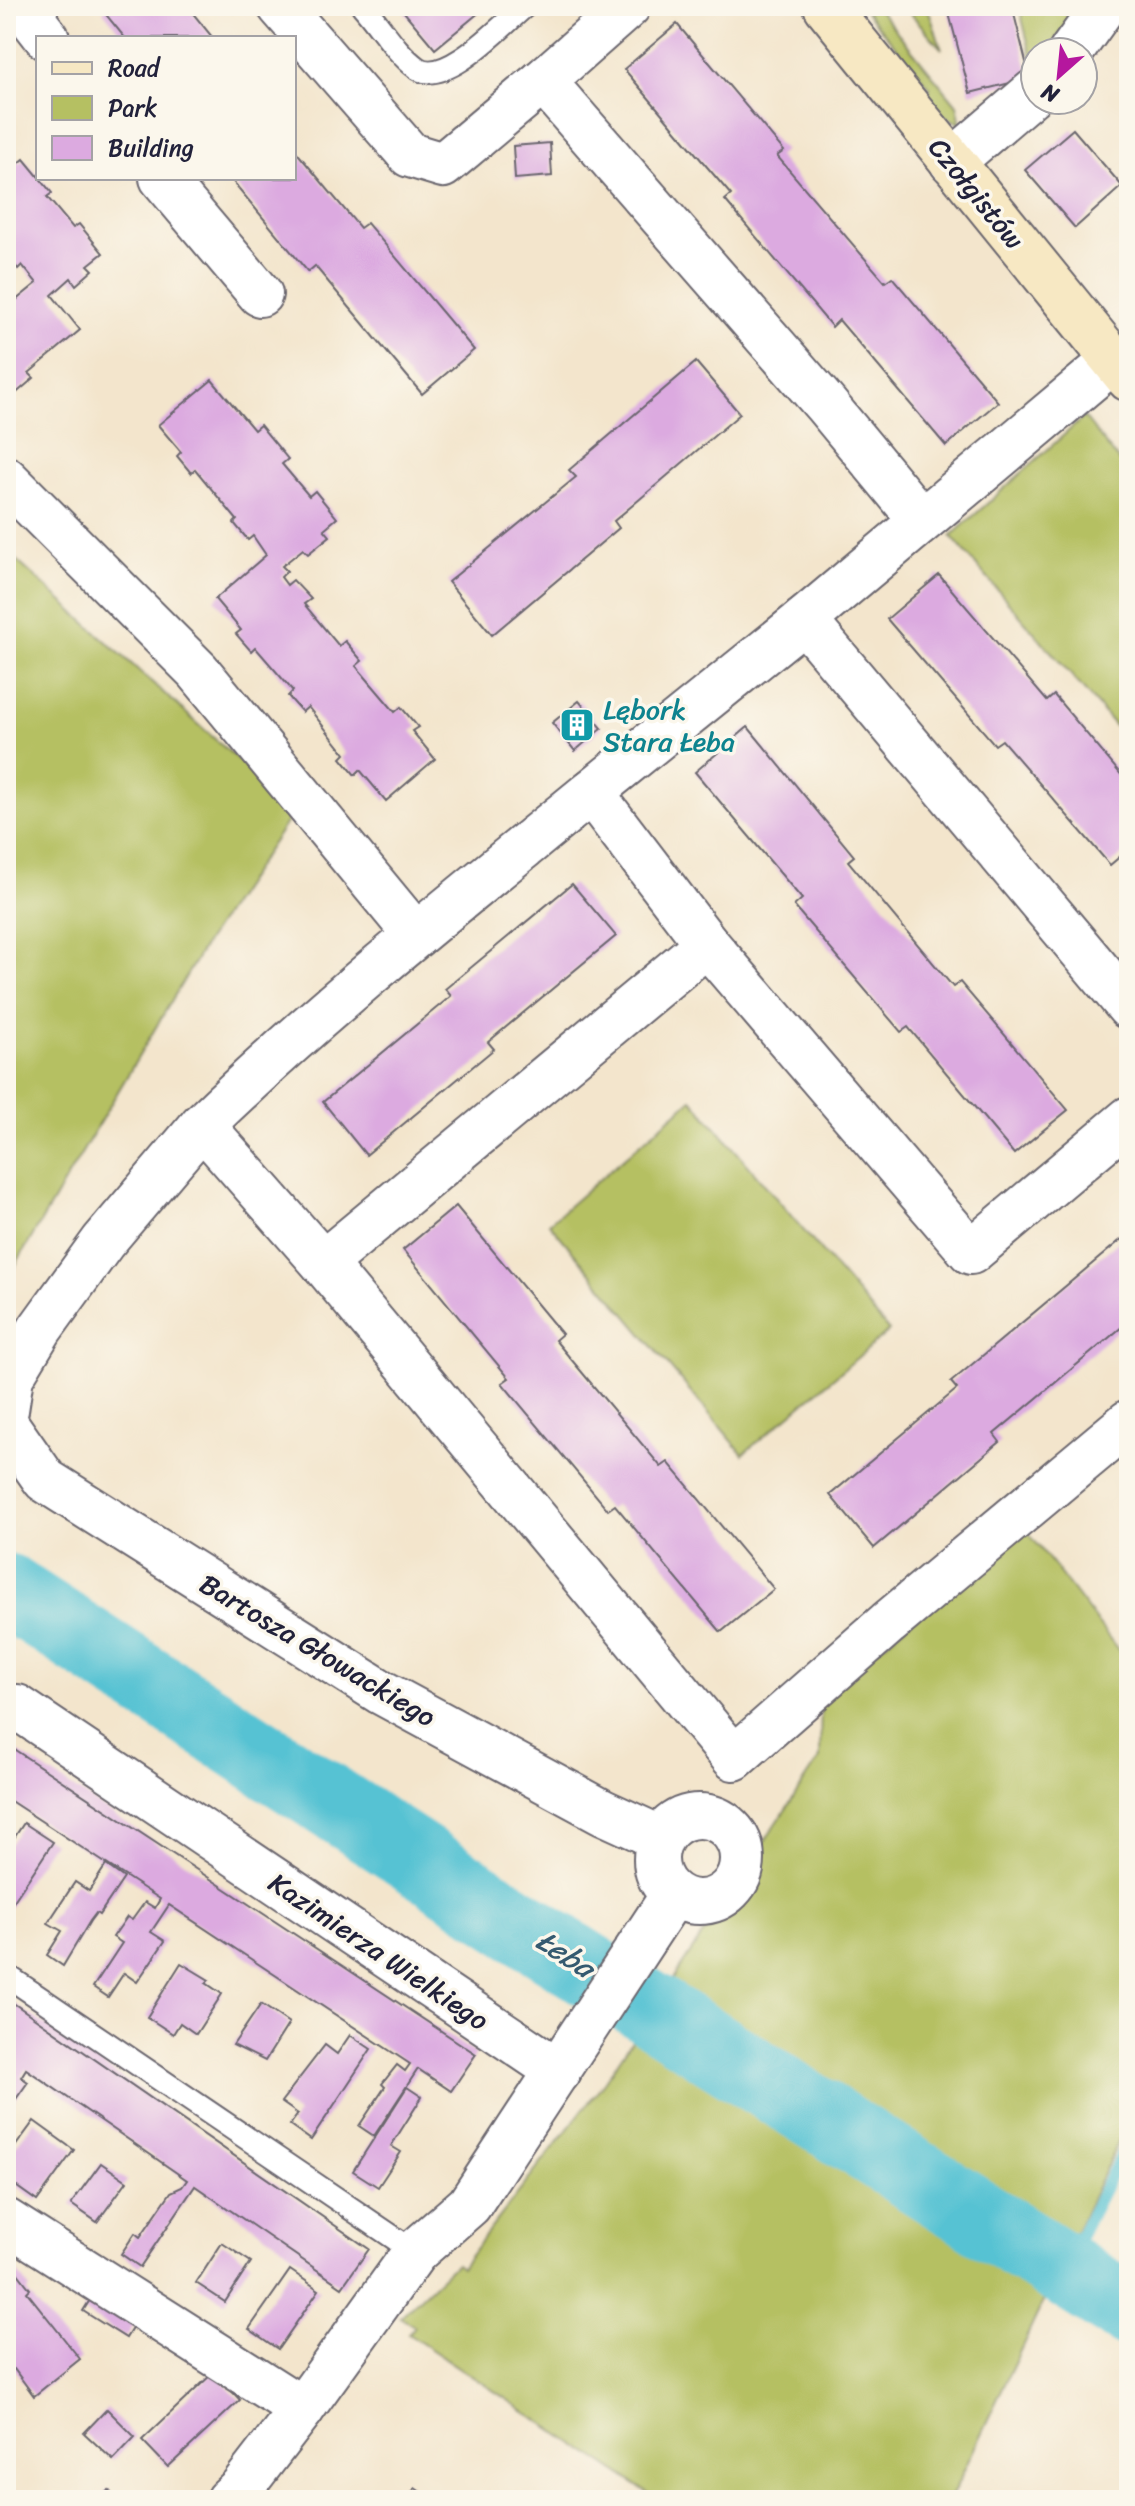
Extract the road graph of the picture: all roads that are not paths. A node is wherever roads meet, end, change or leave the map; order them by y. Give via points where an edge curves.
1 (36, 6) edge
2 (280, 6) edge
3 (363, 6) edge
4 (525, 6) edge
5 (628, 6) edge
6 (826, 6) edge
7 (1104, 6) edge
8 (45, 36) edge
9 (1082, 36) edge
10 (543, 81) junction
11 (1019, 105) edge
12 (952, 162) junction
13 (164, 180) edge
14 (260, 294) dead end
15 (1121, 370) edge
16 (6, 479) edge
17 (921, 520) junction
18 (804, 620) junction
19 (591, 792) junction
20 (415, 934) junction
21 (707, 944) junction
22 (1129, 1007) edge
23 (1129, 1119) edge
24 (202, 1125) junction
25 (323, 1263) junction
26 (6, 1410) edge
27 (1129, 1422) edge
28 (6, 1424) edge
29 (6, 1707) edge
30 (660, 1838) junction
31 (673, 1895) junction
32 (6, 1975) edge
33 (558, 2071) junction
34 (6, 2221) edge
35 (415, 2252) junction
36 (302, 2409) junction
37 (228, 2500) edge

1 - 8 street via 33,20
2 - 10 street via 410,155 443,165
3 - 4 lane via 410,62 434,73 450,68
5 - 10 street
6 - 12 street, Czołgistów
7 - 9 street
10 - 17 street
11 - 12 street
12 - 15 street, Czołgistów
13 - 14 street
15 - 17 street
16 - 20 street via 198,671
17 - 18 street
18 - 19 street
18 - 22 street
19 - 20 street
19 - 21 street
20 - 24 street via 275,1054
21 - 23 street via 971,1252
21 - 25 street
24 - 25 street
24 - 26 street via 103,1242 40,1329 11,1377
25 - 27 street via 734,1758
28 - 30 street, Bartosza Głowackiego via 45,1480 206,1582 381,1692
29 - 33 street, Kazimierza Wielkiego via 17,1707
30 - 31 street via 654,1858 659,1879
30 - 31 street via 672,1824 705,1816 721,1822 742,1849 739,1875 723,1896 689,1903
31 - 33 street
32 - 35 lane
33 - 35 street via 469,2205
34 - 36 street
35 - 36 street
36 - 37 street

